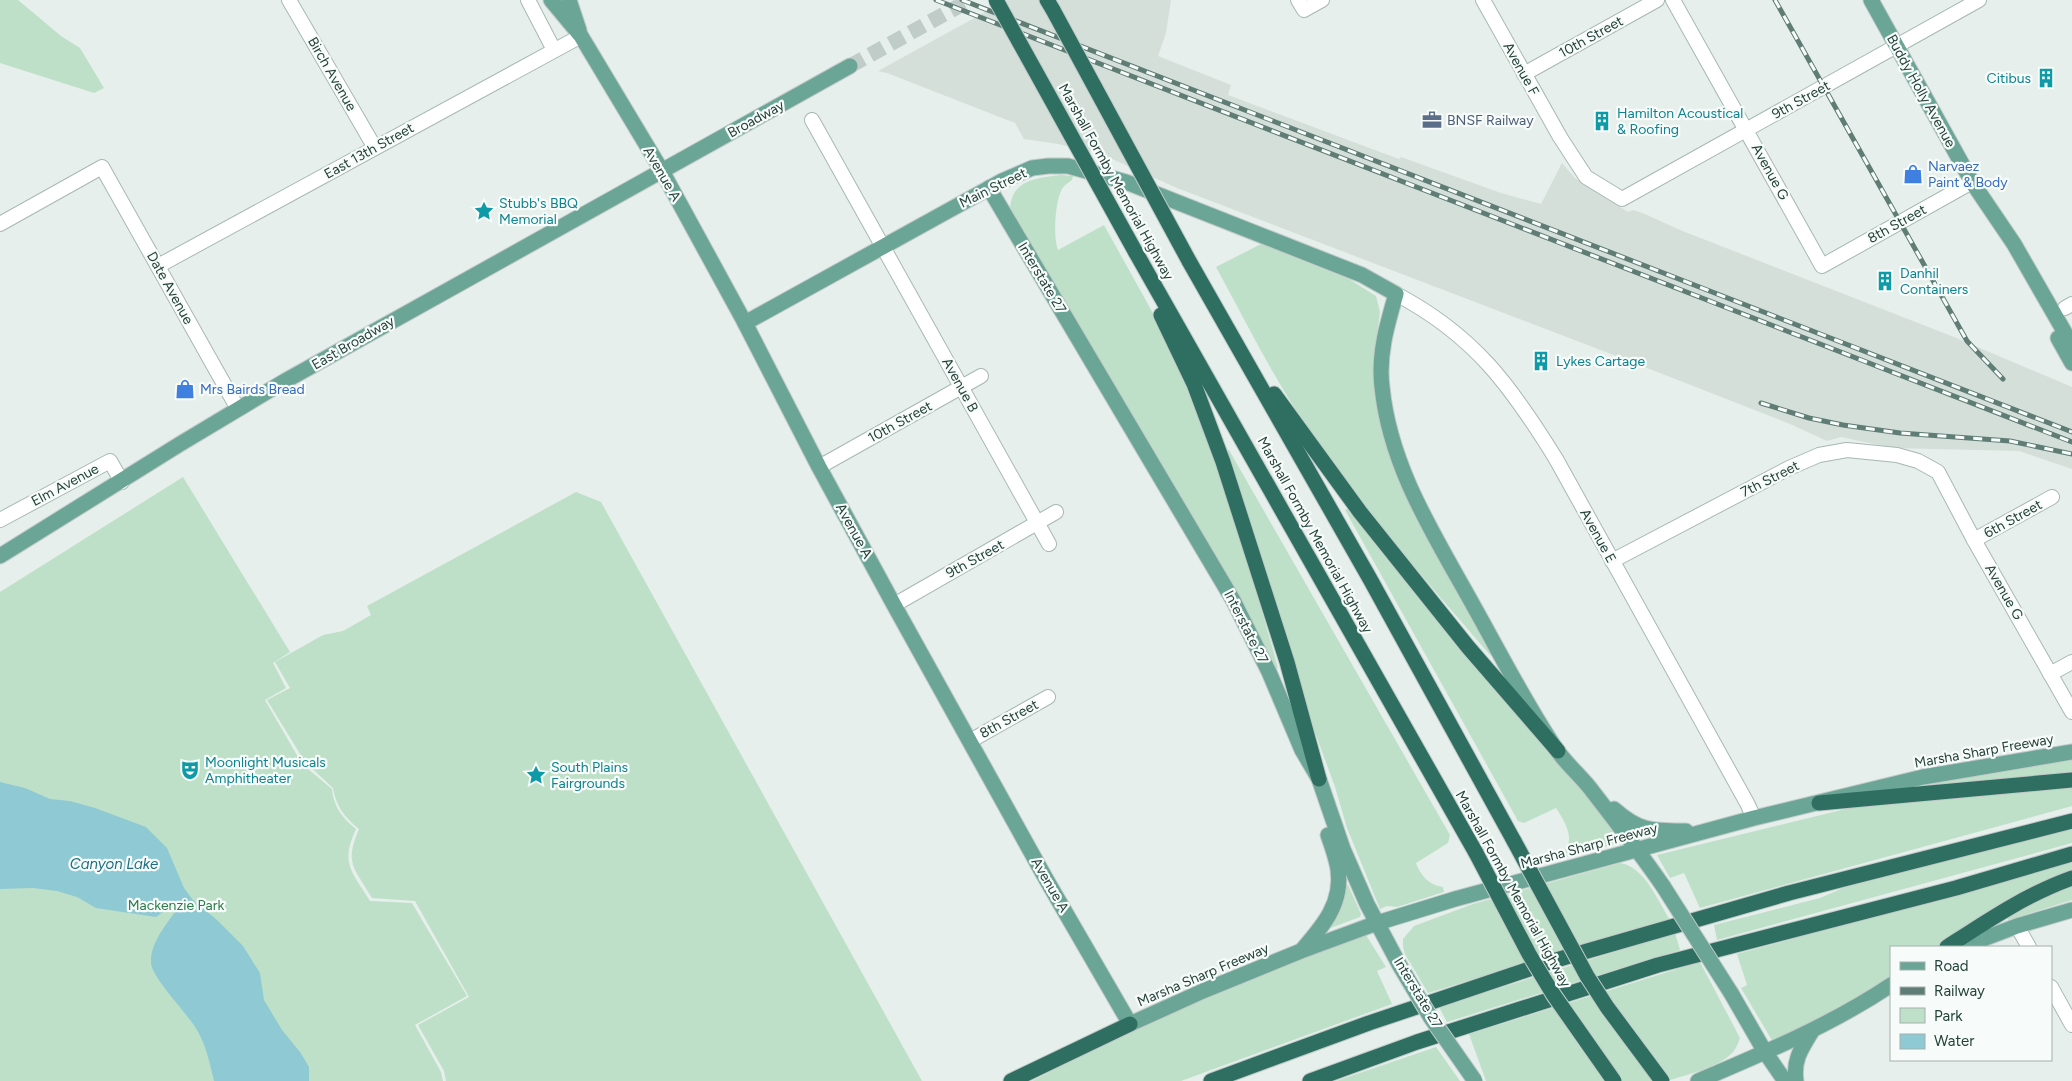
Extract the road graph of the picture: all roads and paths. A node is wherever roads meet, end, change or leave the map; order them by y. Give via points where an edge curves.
1 (289, 0) edge
2 (528, 0) edge
3 (552, 0) edge
4 (569, 0) edge
5 (996, 0) edge
6 (1322, 0) edge
7 (1483, 0) edge
8 (1657, 0) edge
9 (1673, 0) edge
10 (1871, 0) edge
11 (1979, 0) edge
12 (1050, 3) edge
13 (1301, 5) edge
14 (580, 36) junction
15 (1896, 46) junction
16 (554, 50) junction
17 (850, 66) tunnel mouth
18 (1524, 74) junction
19 (812, 120) dead end
20 (1747, 130) junction
21 (375, 148) junction
22 (662, 171) junction
23 (1972, 182) junction
24 (988, 188) junction
25 (1622, 199) joint
26 (0, 224) edge
27 (883, 245) junction
28 (1135, 251) junction
29 (158, 266) junction
30 (1822, 266) joint
31 (1396, 294) junction
32 (745, 323) junction
33 (1231, 336) junction
34 (2072, 345) edge
35 (2072, 363) edge
36 (981, 376) dead end
37 (961, 387) junction
38 (238, 409) junction
39 (819, 467) junction
40 (1938, 472) joint
41 (122, 482) junction
42 (2052, 497) dead end
43 (1056, 512) dead end
44 (0, 520) edge
45 (1038, 523) junction
46 (1974, 540) junction
47 (1050, 544) dead end
48 (0, 556) edge
49 (1612, 561) junction
50 (894, 605) junction
51 (2072, 662) edge
52 (2050, 674) junction
53 (1048, 697) dead end
54 (2072, 712) edge
55 (970, 741) junction
56 (1558, 751) junction
57 (2072, 752) edge
58 (1319, 779) junction
59 (2072, 780) edge
60 (1592, 790) junction
61 (1818, 803) junction
62 (1328, 808) junction
63 (1754, 818) junction
64 (2072, 821) edge
65 (1706, 831) junction
66 (1638, 850) junction
67 (2072, 854) edge
68 (2072, 878) edge
69 (2072, 910) edge
70 (1377, 922) junction
71 (2018, 926) junction
72 (1948, 946) edge
73 (1965, 946) edge
74 (2028, 946) edge
75 (1301, 951) junction
76 (1890, 986) edge
77 (2052, 989) edge
78 (1130, 1024) junction
79 (2072, 1025) edge
80 (1812, 1031) junction
81 (1765, 1052) junction
82 (1011, 1081) edge
83 (1211, 1081) edge
84 (1310, 1081) edge
85 (1476, 1081) edge
86 (1614, 1081) edge
87 (1662, 1081) edge
88 (1698, 1081) edge
89 (1785, 1081) edge
90 (1796, 1081) edge

1 - 21 street, Birch Avenue
2 - 16 street
3 - 14 main road, Avenue A
4 - 14 main road, Avenue A
5 - 28 highway, Marshall Formby Memorial Highway, bridge
6 - 13 street
7 - 18 street, Avenue F
8 - 18 street, 10th Street
9 - 20 street, Avenue G
10 - 15 main road, Buddy Holly Avenue
11 - 15 street, 9th Street
12 - 33 highway, Marshall Formby Memorial Highway, bridge
14 - 16 street, East 13th Street
14 - 22 main road, Avenue A
15 - 20 street, 9th Street
15 - 23 main road, Buddy Holly Avenue
16 - 21 street, East 13th Street
17 - 22 main road, Broadway
18 - 25 street, Avenue F via 1586,177
19 - 27 street, Avenue B
20 - 25 street, 9th Street
20 - 30 street, Avenue G
21 - 29 street, East 13th Street
22 - 32 main road, Avenue A
22 - 38 main road, East Broadway
23 - 30 street, 8th Street
23 - 34 main road, Buddy Holly Avenue via 2014,244
23 - 35 main road, Buddy Holly Avenue
24 - 27 main road, Main Street
24 - 31 main road, Main Street via 1032,168 1068,166 1134,185 1362,275
24 - 58 main road, Interstate 27 via 1233,600 1269,672 1302,750
26 - 29 street, Date Avenue via 102,167
27 - 32 main road, Main Street
27 - 37 street, Avenue B
28 - 58 highway via 1152,296 1194,384 1224,462 1287,662
28 - 86 highway, Marshall Formby Memorial Highway, bridge via 1476,853 1529,954
29 - 38 street, Date Avenue
31 - 49 street, Avenue E via 1457,333 1491,367 1524,408 1556,459
31 - 56 main road via 1381,356 1387,418 1397,455 1412,493 1526,701
32 - 39 main road, Avenue A
33 - 56 highway via 1360,512 1468,647
33 - 87 highway, Marshall Formby Memorial Highway, bridge via 1370,579 1569,946 1607,1007
36 - 37 street, 10th Street
37 - 39 street, 10th Street
37 - 45 street, Avenue B
38 - 41 main road, East Broadway
39 - 50 main road, Avenue A
40 - 46 street, Avenue G
40 - 49 street, 7th Street via 1918,461 1869,451 1847,450 1819,455
41 - 44 street, Elm Avenue via 110,461
41 - 48 main road, East Broadway
42 - 46 street, 6th Street
43 - 45 street, 9th Street
45 - 47 street, Avenue B
45 - 50 street, 9th Street
46 - 52 street, Avenue G
49 - 63 street, Avenue E
50 - 55 main road, Avenue A
51 - 52 street
52 - 54 street, Avenue G
53 - 55 street, 8th Street
55 - 78 main road, Avenue A
56 - 60 main road
57 - 61 main road, Marsha Sharp Freeway via 1923,777
58 - 62 main road, Interstate 27
59 - 61 highway
60 - 65 main road via 1627,821 1652,831
60 - 66 main road
61 - 63 main road, Marsha Sharp Freeway
62 - 70 main road, Interstate 27
62 - 75 main road via 1328,834 1338,870 1338,890 1325,924
63 - 65 main road, Marsha Sharp Freeway
64 - 83 highway via 1789,893 1556,960 1368,1023
65 - 66 main road, Marsha Sharp Freeway
66 - 70 main road, Marsha Sharp Freeway
66 - 81 main road, bridge via 1731,993
67 - 84 highway via 1956,888 1658,965 1417,1042
68 - 72 highway via 2027,897
69 - 71 main road
70 - 75 main road, Marsha Sharp Freeway
70 - 85 main road, Interstate 27, bridge via 1431,1018
71 - 73 main road
71 - 74 street
75 - 78 main road, Marsha Sharp Freeway
76 - 80 main road
77 - 79 street
78 - 82 highway
80 - 81 main road
80 - 90 main road via 1794,1068
81 - 88 main road
81 - 89 main road

